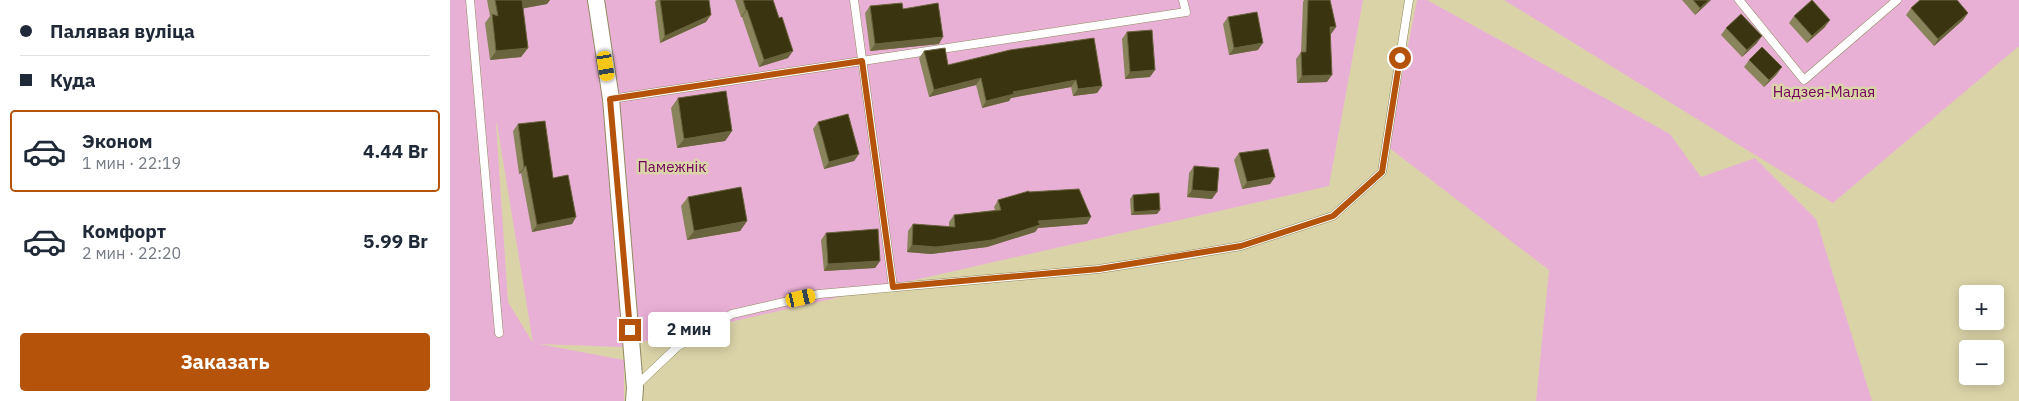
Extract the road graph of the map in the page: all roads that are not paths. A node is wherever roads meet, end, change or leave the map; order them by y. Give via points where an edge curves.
1 (470, 0) edge
2 (596, 0) edge
3 (854, 0) edge
4 (1183, 0) edge
5 (1408, 0) edge
6 (1739, 0) edge
7 (1897, 0) edge
8 (862, 61) junction
9 (610, 99) junction
10 (893, 287) junction
11 (499, 333) dead end
12 (635, 394) edge

1 - 11 lane
2 - 9 street
3 - 8 lane
4 - 8 lane via 1186,12
5 - 10 lane via 1382,172 1333,216 1241,246 1099,269
6 - 7 lane via 1804,80
8 - 9 lane
8 - 10 lane
9 - 12 street
10 - 12 lane via 819,294 732,314 677,347

